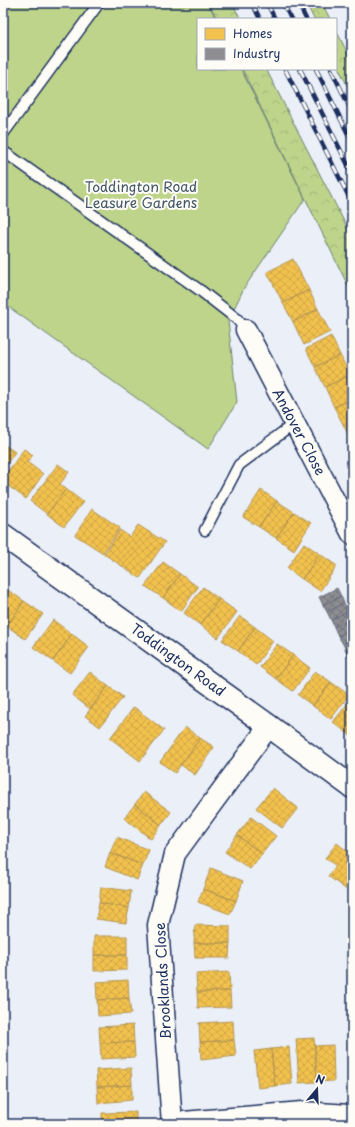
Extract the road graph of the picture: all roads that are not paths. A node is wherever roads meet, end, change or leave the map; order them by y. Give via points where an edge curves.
1 (99, 3) edge
2 (3, 134) edge
3 (3, 151) edge
4 (246, 330) joint
5 (295, 423) junction
6 (205, 530) dead end
7 (352, 534) edge
8 (3, 535) edge
9 (269, 726) junction
10 (352, 787) edge
11 (352, 1118) edge
12 (172, 1124) edge

1 - 2 lane
3 - 4 lane via 201,291 237,319
4 - 5 street, Andover Close
5 - 6 lane via 239,465
5 - 7 street, Andover Close
8 - 9 main road, Toddington Road
9 - 10 main road, Toddington Road
9 - 12 street, Brooklands Close via 176,854 159,918
11 - 12 street, Brooklands Close via 350,1115 302,1112

